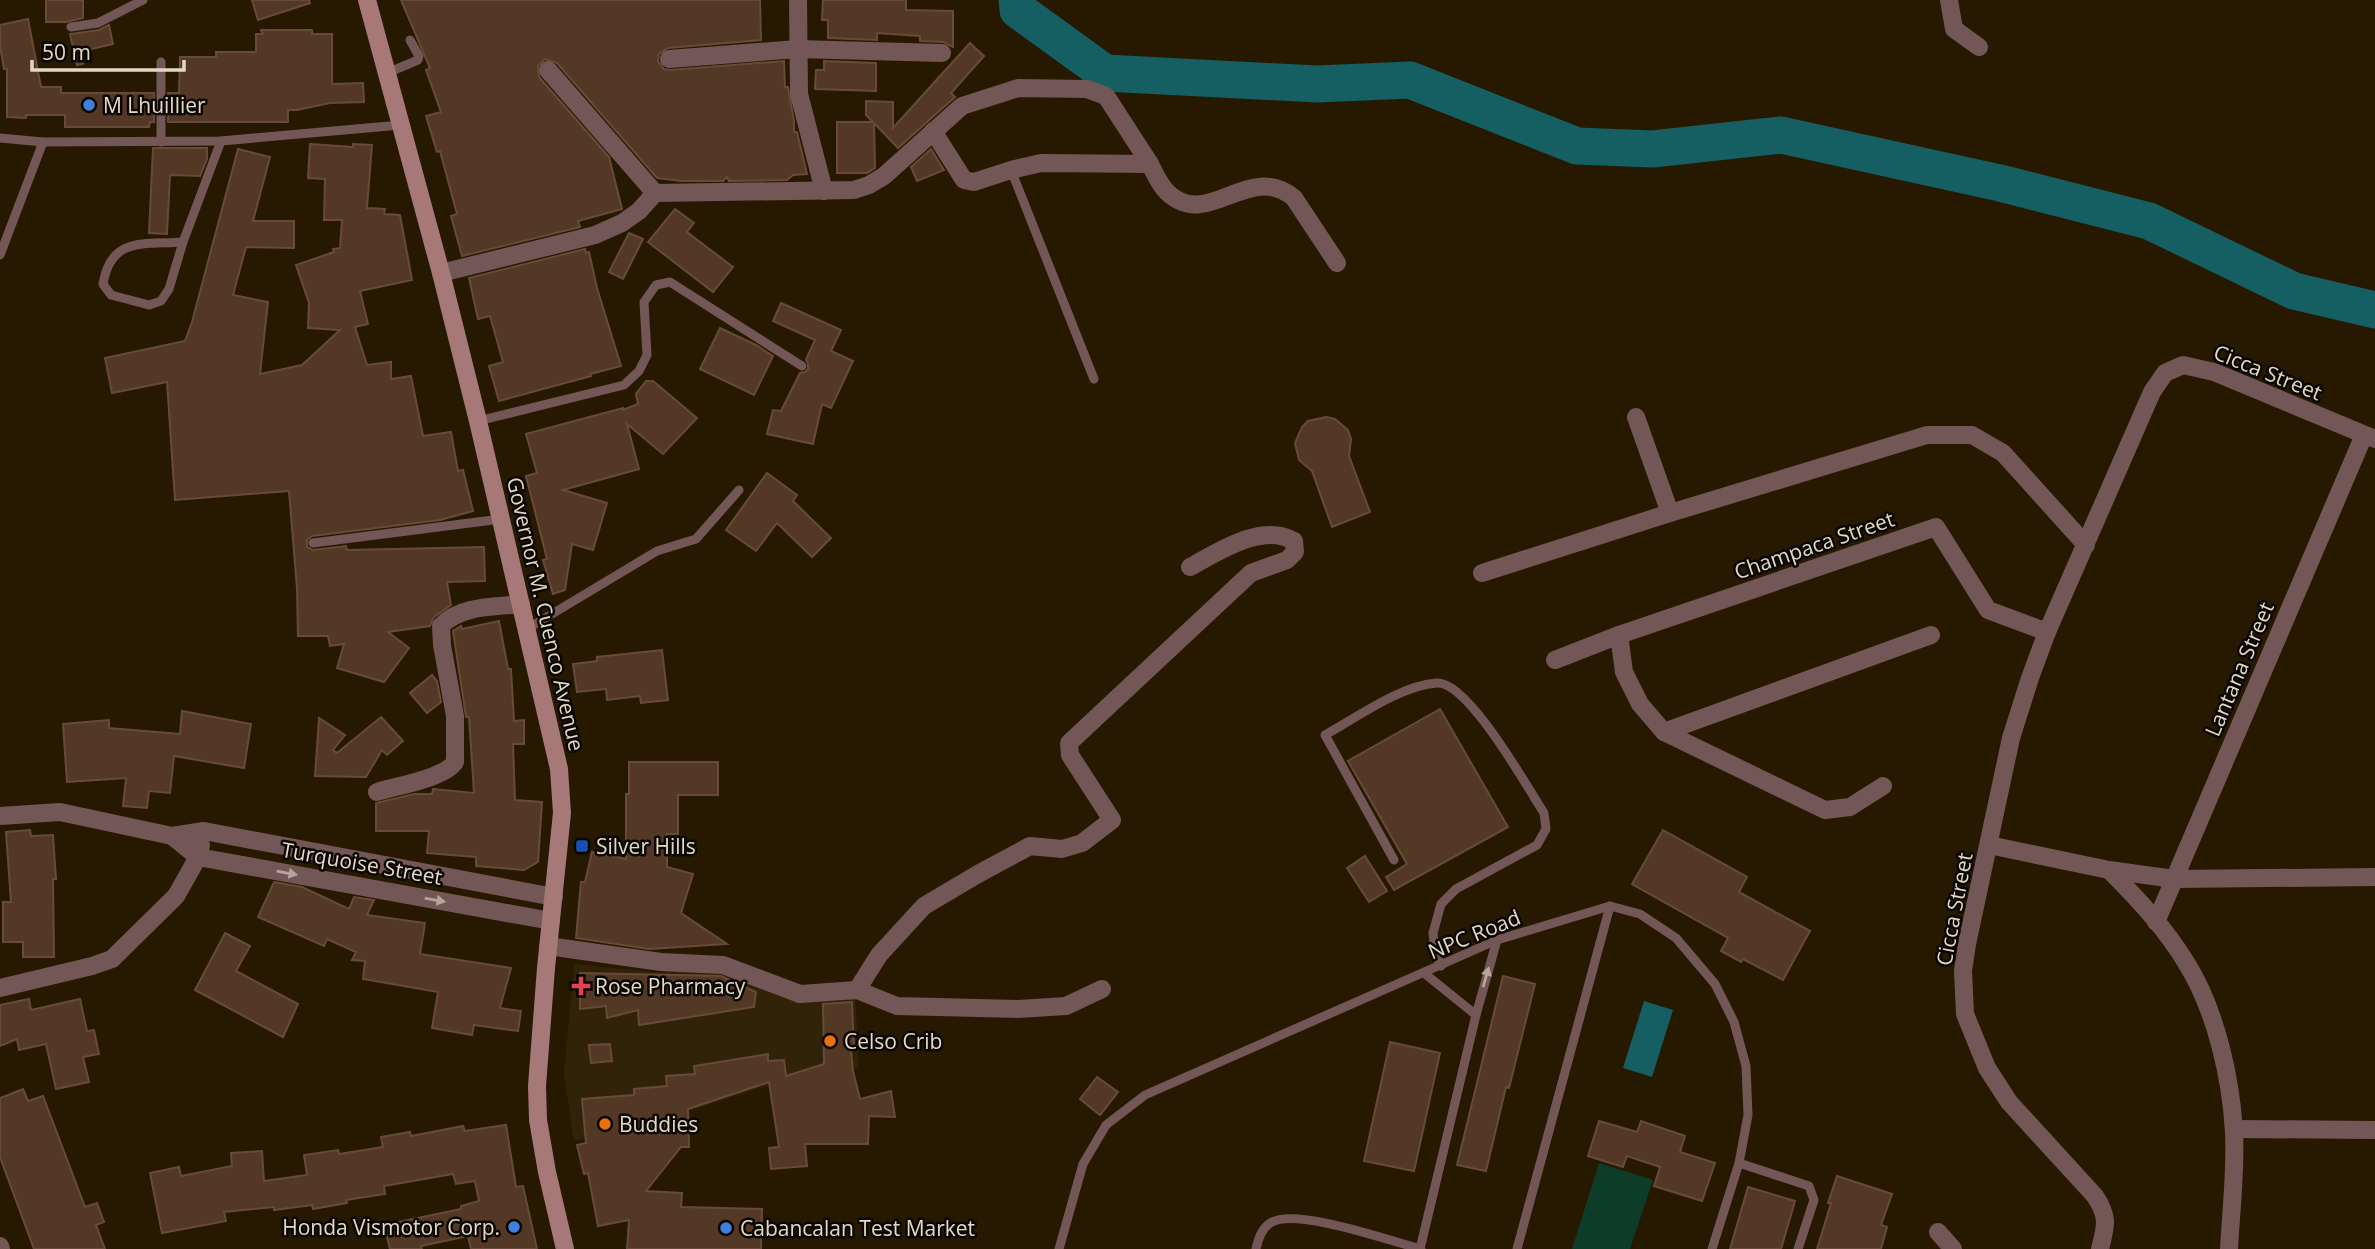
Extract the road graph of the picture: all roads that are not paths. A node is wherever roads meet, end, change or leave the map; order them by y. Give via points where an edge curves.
1 (144, 0) edge
2 (368, 0) edge
3 (798, 0) edge
4 (1949, 0) edge
5 (71, 27) dead end
6 (410, 40) dead end
7 (1979, 47) dead end
8 (798, 49) junction
9 (942, 53) dead end
10 (669, 59) dead end
11 (161, 62) dead end
12 (548, 70) dead end
13 (387, 74) junction
14 (401, 125) junction
15 (933, 131) junction
16 (0, 138) edge
17 (221, 141) junction
18 (43, 142) junction
19 (161, 142) junction
20 (1150, 164) junction
21 (1011, 170) junction
22 (824, 191) junction
23 (655, 192) junction
24 (183, 242) junction
25 (0, 255) edge
26 (1337, 263) dead end
27 (441, 274) junction
28 (802, 366) dead end
29 (1094, 379) dead end
30 (1636, 417) dead end
31 (478, 421) junction
32 (2370, 437) edge
33 (739, 490) dead end
34 (1670, 513) junction
35 (501, 519) junction
36 (313, 543) dead end
37 (2086, 545) junction
38 (1190, 567) dead end
39 (1482, 573) dead end
40 (521, 604) junction
41 (527, 629) junction
42 (2047, 632) junction
43 (1619, 635) junction
44 (1931, 635) dead end
45 (1555, 660) dead end
46 (1664, 732) junction
47 (1882, 786) dead end
48 (377, 792) dead end
49 (0, 816) edge
50 (204, 831) junction
51 (172, 836) junction
52 (1989, 845) junction
53 (198, 857) junction
54 (1394, 860) dead end
55 (372, 862) junction
56 (2109, 870) junction
57 (2375, 877) edge
58 (2174, 879) junction
59 (368, 887) junction
60 (554, 897) junction
61 (1610, 906) junction
62 (551, 920) junction
63 (2156, 922) junction
64 (1497, 940) junction
65 (548, 946) junction
66 (1441, 966) junction
67 (1424, 973) junction
68 (0, 988) edge
69 (1102, 989) dead end
70 (858, 990) junction
71 (1476, 1015) junction
72 (2234, 1129) junction
73 (2375, 1130) edge
74 (1739, 1163) junction
75 (1938, 1232) dead end
76 (565, 1249) edge
77 (1059, 1249) edge
78 (1256, 1249) edge
79 (1421, 1249) edge
80 (1517, 1249) edge
81 (1712, 1249) edge
82 (1798, 1249) edge
83 (1953, 1249) edge
84 (2100, 1249) edge
85 (2229, 1249) edge

1 - 5 lane via 98,23
2 - 13 main road, Governor M. Cuenco Avenue
3 - 8 street
4 - 7 street via 1954,29
6 - 13 lane via 418,60
8 - 9 street
8 - 10 street
8 - 22 street via 799,94
11 - 19 lane
12 - 23 street
13 - 14 main road, Governor M. Cuenco Avenue
14 - 17 lane
14 - 27 main road, Governor M. Cuenco Avenue
15 - 20 street via 962,106 1009,89 1087,89 1106,96
15 - 21 street via 964,180 974,182
15 - 22 street via 869,186
16 - 18 lane
17 - 19 lane
17 - 24 lane
18 - 19 lane
18 - 25 lane
20 - 21 street via 1041,163
20 - 26 street via 1169,194 1181,201 1213,202 1261,185 1285,190
21 - 29 lane
22 - 23 street
23 - 27 street via 639,211 595,235
24 - 24 lane via 162,301 149,305 111,295 103,284 115,254 131,246
27 - 31 main road, Governor M. Cuenco Avenue
28 - 31 lane via 670,282 656,285 644,302 647,355 624,385
30 - 34 street
31 - 35 main road, Governor M. Cuenco Avenue
32 - 37 street, Cicca Street via 2214,372 2183,365 2165,373 2152,392
32 - 58 street, Lantana Street
33 - 41 lane via 696,539 657,551
34 - 37 street via 1927,435 1972,435 2003,453
34 - 39 street
35 - 36 lane
35 - 40 main road, Governor M. Cuenco Avenue
37 - 42 street, Cicca Street
38 - 70 street via 1237,541 1275,534 1294,541 1295,552 1287,560 1251,573 1069,743 1070,755 1112,820 1082,843 1062,849 1030,846 924,906 879,955
40 - 41 main road, Governor M. Cuenco Avenue
40 - 48 street via 464,611 441,626 455,716 455,761 435,775
41 - 60 main road, Governor M. Cuenco Avenue via 559,769 562,813
42 - 43 street, Champaca Street via 1988,610 1937,527
42 - 52 street, Cicca Street via 2011,738
43 - 45 street, Champaca Street
43 - 46 street via 1625,672 1640,704
44 - 46 street
46 - 47 street via 1825,810 1850,807
49 - 51 street, Turquoise Street via 60,812
50 - 51 street, Turquoise Street
50 - 53 street
50 - 55 street, Turquoise Street
51 - 53 street, Turquoise Street
52 - 56 street
52 - 84 street, Cicca Street via 1963,971 1965,1014 1987,1068 2008,1102 2104,1210 2106,1226
53 -> 59 street, Turquoise Street
53 - 68 street via 166,908 112,959
54 - 66 lane via 1325,735 1396,695 1441,682 1460,691 1493,732 1544,813 1546,828 1537,845 1456,889 1441,904 1433,933
55 - 59 street
55 - 60 street, Turquoise Street
56 - 58 street
56 - 63 street
57 - 58 street
58 - 63 street, Lantana Street
59 -> 62 street, Turquoise Street
60 - 62 main road, Governor M. Cuenco Avenue
61 - 64 lane, NPC Road
61 - 74 lane via 1640,915 1676,938 1715,984 1734,1023 1746,1066 1748,1115
61 - 80 lane
62 - 65 main road, Governor M. Cuenco Avenue
63 - 72 street via 2188,964 2209,1009
64 - 66 lane, NPC Road
71 -> 64 lane
65 - 70 street via 723,965 800,994
65 - 76 main road, Governor M. Cuenco Avenue via 538,1055 538,1120
66 - 67 lane, NPC Road
67 - 71 lane
67 - 77 lane, NPC Road via 1145,1095 1106,1125 1083,1164
69 - 70 street via 1066,1006 1018,1009 897,1006
71 - 79 lane
72 - 73 street
72 - 85 street
74 - 81 lane
74 - 82 lane via 1810,1186 1814,1200
75 - 83 street
78 - 79 lane via 1259,1236 1271,1222 1290,1218

